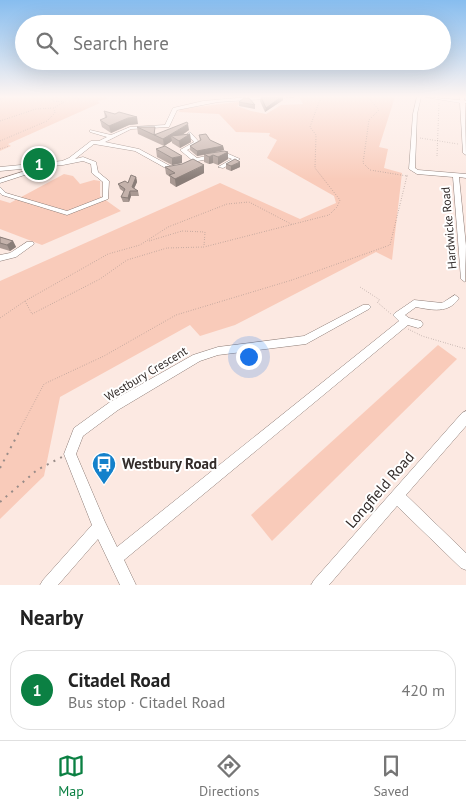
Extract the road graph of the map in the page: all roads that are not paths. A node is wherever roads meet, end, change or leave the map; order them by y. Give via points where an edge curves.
1 (168, 124) edge
2 (415, 124) edge
3 (464, 124) edge
4 (92, 131) dead end
5 (190, 134) edge
6 (112, 137) junction
7 (100, 144) junction
8 (85, 148) joint
9 (466, 153) edge
10 (195, 160) junction
11 (63, 162) junction
12 (51, 164) junction
13 (221, 167) dead end
14 (0, 169) edge
15 (456, 175) junction
16 (466, 176) edge
17 (0, 181) edge
18 (0, 189) edge
19 (30, 244) dead end
20 (464, 247) edge
21 (0, 258) edge
22 (465, 279) edge
23 (455, 298) dead end
24 (366, 307) dead end
25 (405, 322) joint
26 (466, 417) edge
27 (70, 454) joint
28 (397, 496) junction
29 (100, 527) junction
30 (115, 558) junction
31 (466, 563) edge
32 (48, 585) edge
33 (128, 585) edge
34 (319, 585) edge

1 - 6 street via 130,128
2 - 15 street via 412,169
3 - 9 street
4 - 6 street
5 - 10 street via 198,143 183,150
6 - 7 street
7 - 8 street via 93,142
7 - 10 street via 137,150 171,170 180,169
8 - 11 street
10 - 13 street via 224,154 237,159
11 - 12 street
11 - 18 street via 83,159 94,162 95,173 106,181 106,198 67,213 4,194
12 - 14 street
12 - 17 street
15 - 16 street
15 - 20 street, Hardwicke Road
19 - 21 street via 14,255
20 - 22 street, Hardwicke Road
23 - 25 street via 445,307 414,302
24 - 27 street, Westbury Crescent via 306,340 196,358 114,406 78,432
25 - 30 street
26 - 28 street, Longfield Road
27 - 29 street
28 - 31 street
28 - 34 street, Longfield Road
29 - 30 street
29 - 32 street
30 - 33 street

